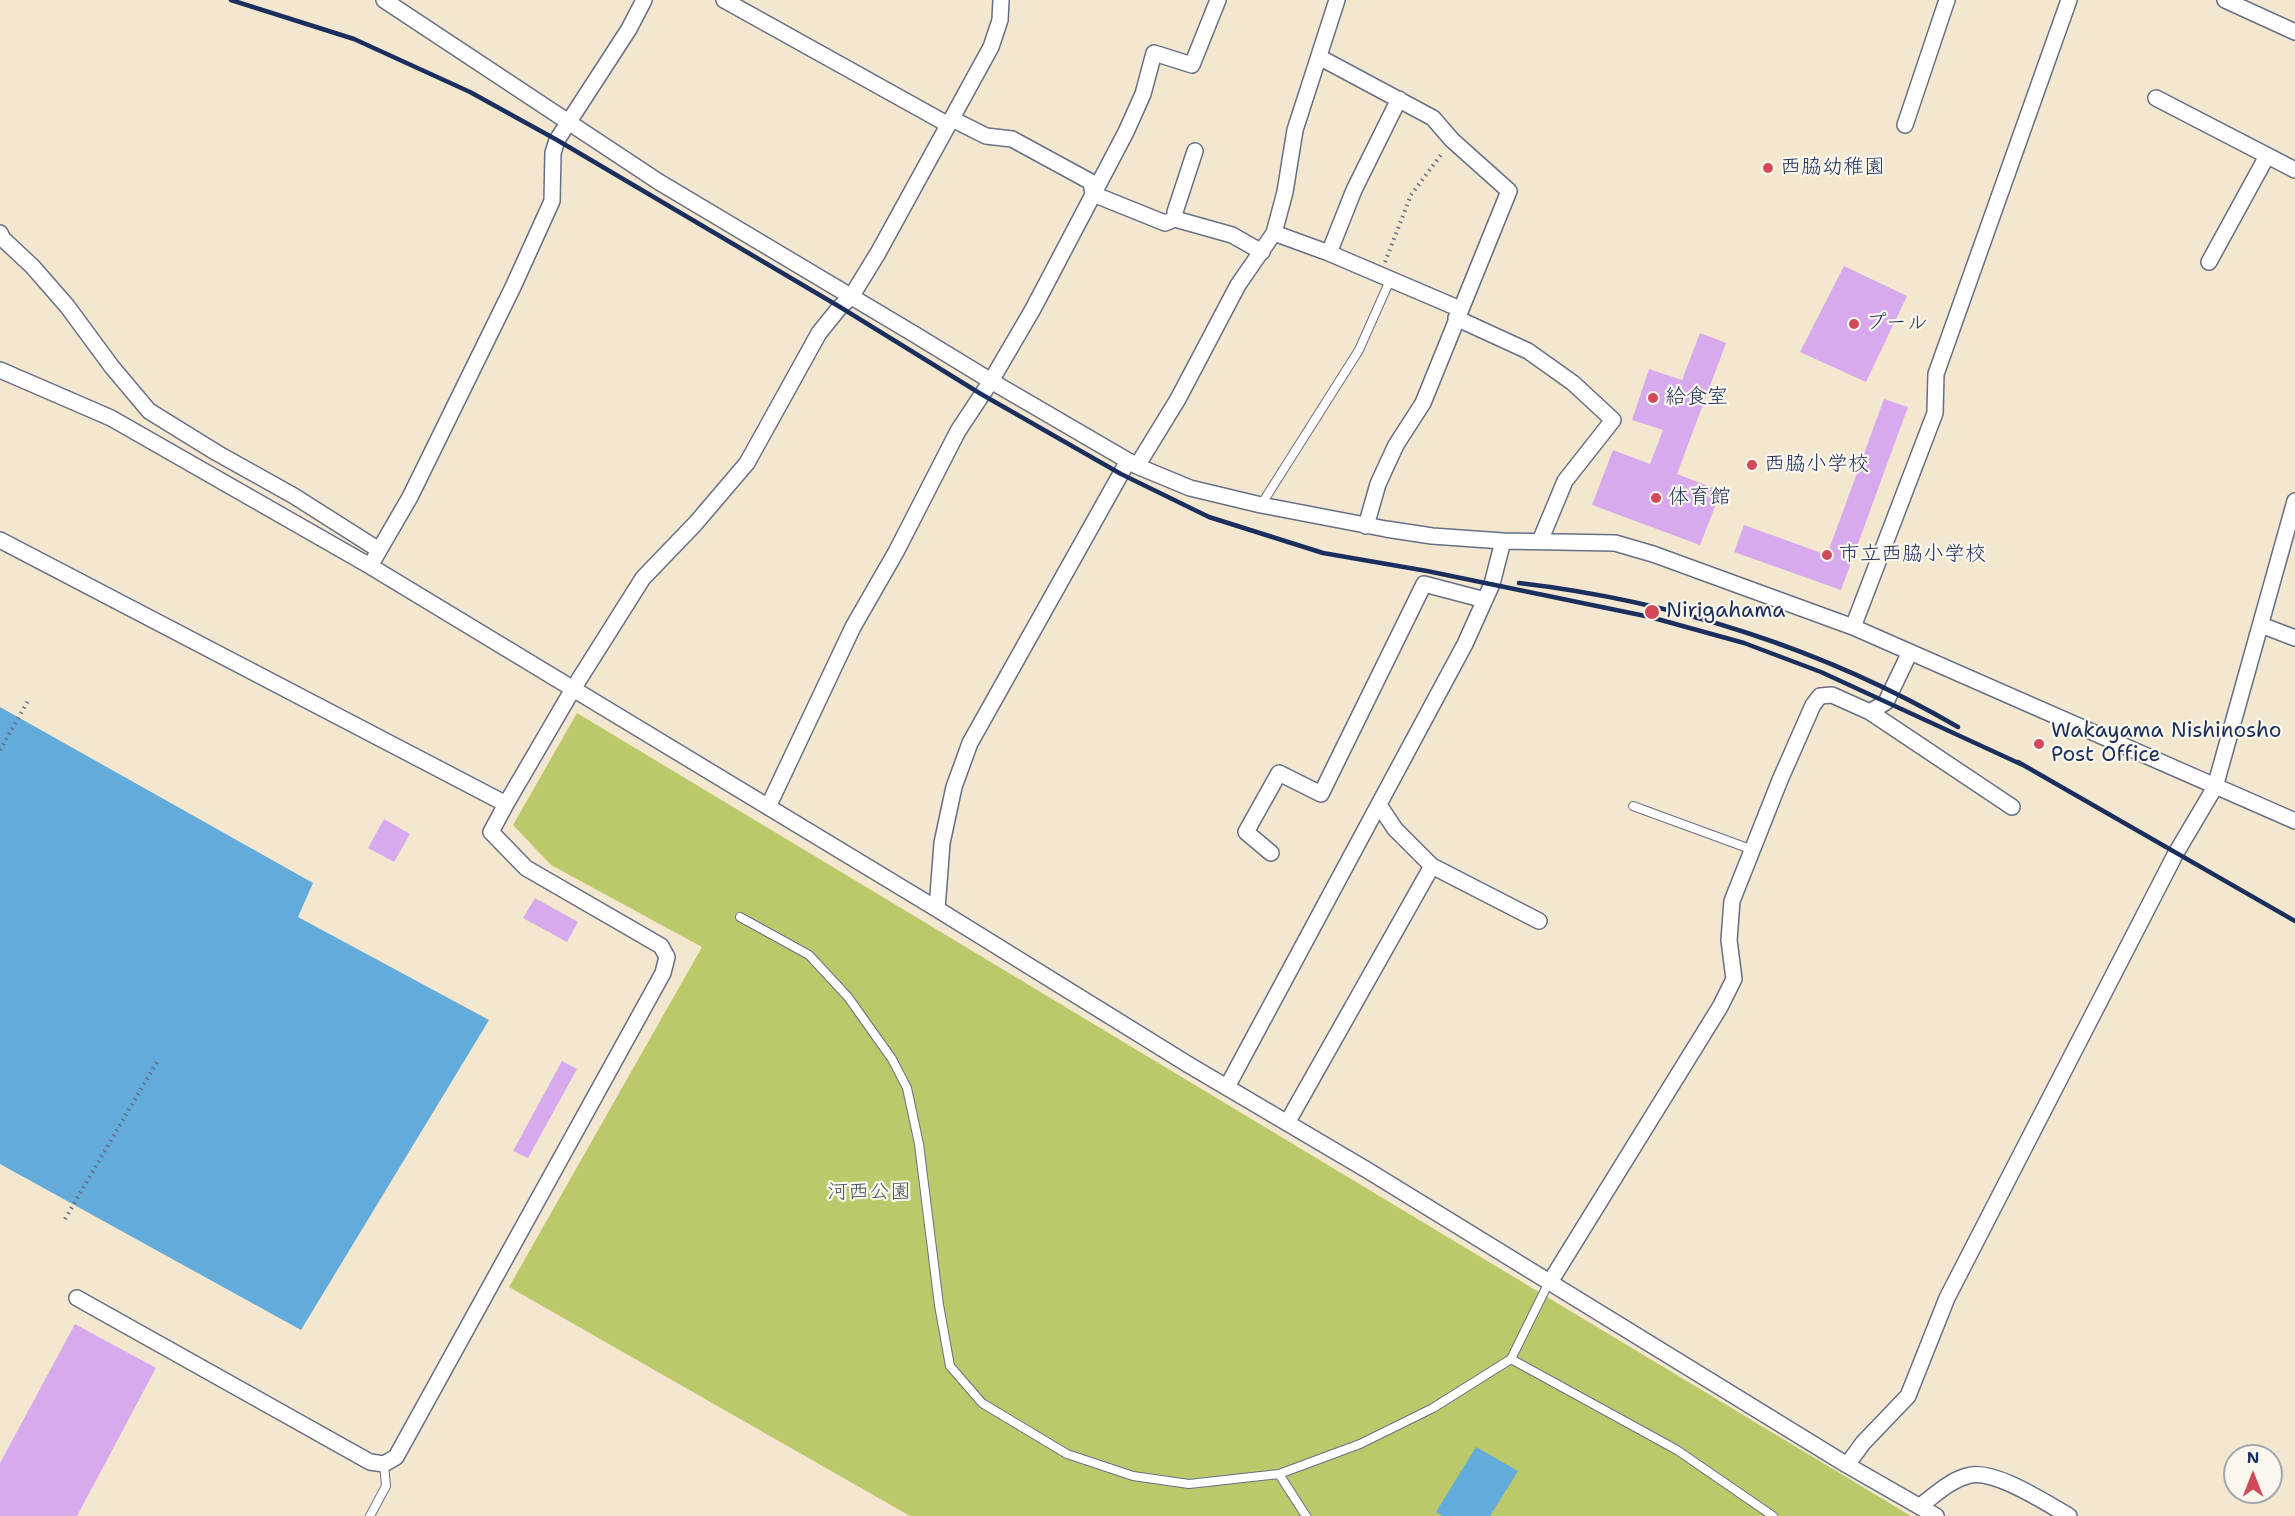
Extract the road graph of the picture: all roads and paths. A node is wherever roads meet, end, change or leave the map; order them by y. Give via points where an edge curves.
1 (384, 0) edge
2 (644, 0) edge
3 (724, 0) edge
4 (1001, 0) edge
5 (1218, 0) edge
6 (1337, 0) edge
7 (1947, 0) edge
8 (2069, 0) edge
9 (2225, 0) edge
10 (2295, 33) edge
11 (1320, 57) junction
12 (1399, 99) junction
13 (2156, 99) dead end
14 (568, 121) junction
15 (947, 124) junction
16 (1905, 125) dead end
17 (1452, 140) junction
18 (1195, 151) dead end
19 (2267, 156) junction
20 (2295, 170) edge
21 (1093, 194) junction
22 (1175, 219) junction
23 (1274, 233) junction
24 (0, 234) edge
25 (1262, 252) junction
26 (1329, 253) junction
27 (2209, 262) dead end
28 (1386, 276) junction
29 (851, 297) junction
30 (1458, 314) junction
31 (0, 370) edge
32 (991, 381) junction
33 (1132, 464) junction
34 (2295, 501) edge
35 (1261, 505) junction
36 (1366, 526) junction
37 (0, 540) edge
38 (1503, 541) junction
39 (1540, 542) junction
40 (379, 550) junction
41 (370, 566) junction
42 (1485, 600) junction
43 (2261, 625) junction
44 (1853, 627) junction
45 (2295, 638) edge
46 (1910, 652) junction
47 (573, 688) junction
48 (28, 701) dead end
49 (1870, 712) junction
50 (0, 750) edge
51 (2215, 787) junction
52 (506, 804) junction
53 (1379, 805) junction
54 (1634, 806) dead end
55 (768, 807) junction
56 (2012, 807) dead end
57 (2295, 821) edge
58 (1754, 851) junction
59 (1271, 852) dead end
60 (1432, 867) junction
61 (937, 909) junction
62 (740, 917) dead end
63 (1539, 921) dead end
64 (158, 1060) dead end
65 (1227, 1087) junction
66 (1287, 1123) junction
67 (65, 1219) dead end
68 (1550, 1282) junction
69 (77, 1298) dead end
70 (1511, 1359) junction
71 (384, 1464) junction
72 (1847, 1465) junction
73 (1279, 1474) junction
74 (1920, 1506) junction
75 (370, 1516) edge
76 (1306, 1516) edge
77 (1773, 1516) edge
78 (1936, 1516) edge
79 (2069, 1516) edge

1 - 14 street
2 - 14 street
3 - 15 street
4 - 15 street via 1000,20 991,47
5 - 21 street via 1191,65 1154,53 1143,94
6 - 11 street
7 - 16 street
8 - 44 street via 1936,374 1935,413
9 - 10 street
11 - 12 street
11 - 23 street via 1295,130 1286,192
12 - 17 street via 1433,118
12 - 26 street via 1354,190
13 - 19 street
14 - 29 street via 658,182
14 - 40 street via 553,153 552,201 460,397
15 - 21 street via 954,120 986,136 1012,140 1091,182
15 - 29 street
17 - 28 path via 1411,195
17 - 30 street via 1509,191
18 - 22 street
19 - 20 street
19 - 27 street
21 - 22 street via 1165,223
21 - 32 street
22 - 25 street via 1232,235
23 - 25 street
23 - 26 street
24 - 40 street via 67,306 149,411
25 - 33 street via 1238,285 1178,399
26 - 28 street
28 - 30 street
28 - 35 lane via 1359,350
29 - 32 street
29 - 47 street via 819,333 747,463 643,578
30 - 36 street via 1423,403 1377,484
30 - 39 street via 1528,351 1573,382 1613,420 1565,481
31 - 41 street via 111,417
32 - 33 street
32 - 55 street via 958,430 853,627
33 - 35 street via 1190,488
33 - 61 street via 970,743 954,787 942,843
34 - 43 street
35 - 36 street
36 - 38 street
37 - 52 street
38 - 39 street
38 - 42 street
39 - 44 street via 1615,543
40 - 41 street
41 - 47 street
42 - 53 street
42 - 59 street via 1424,584 1321,794 1279,773 1246,832
43 - 45 street
43 - 51 street
44 - 46 street
46 - 49 street via 1886,702
46 - 51 street
47 - 52 street
47 - 55 street
48 - 50 path
49 - 56 street
49 - 58 street via 1832,695 1821,696 1813,705
51 - 57 street
51 - 72 street via 2176,854 1947,1298 1908,1396
52 - 71 street via 490,832 526,868 661,946 667,957 663,973 396,1457
53 - 60 street via 1395,829
53 - 65 street
54 - 58 lane
55 - 61 street
58 - 68 street via 1732,902 1729,940 1734,979
60 - 63 street
60 - 66 street
61 - 65 street
62 - 73 lane via 810,954 848,997 892,1059 907,1088 919,1144 950,1366 982,1403 1067,1454 1133,1476 1189,1484
64 - 67 path
65 - 66 street
66 - 68 street
68 - 70 lane
68 - 72 street
69 - 71 street via 370,1462
70 - 73 lane via 1433,1408 1360,1444
70 - 77 lane via 1677,1450
71 - 75 lane via 386,1486
72 - 74 street
73 - 76 lane
74 - 78 street
74 - 79 street via 1949,1483 1970,1474 1999,1478

